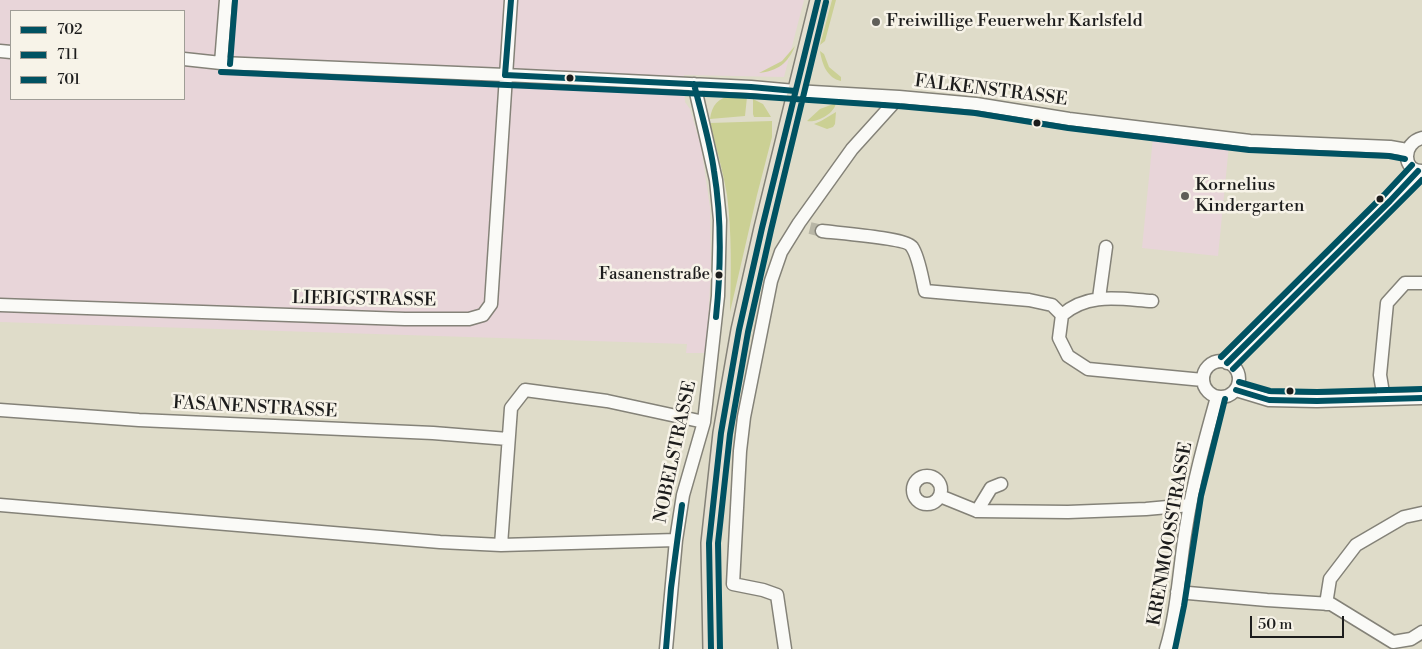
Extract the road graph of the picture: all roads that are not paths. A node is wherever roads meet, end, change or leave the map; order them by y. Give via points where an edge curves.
1 (226, 0) edge
2 (511, 0) edge
3 (818, 0) edge
4 (185, 59) edge
5 (221, 63) junction
6 (505, 75) junction
7 (694, 84) junction
8 (795, 91) junction
9 (899, 97) junction
10 (1422, 138) edge
11 (1407, 150) junction
12 (1420, 171) edge
13 (810, 228) junction
14 (1106, 247) dead end
15 (1422, 283) edge
16 (1099, 298) junction
17 (1152, 301) dead end
18 (0, 305) edge
19 (1062, 315) junction
20 (1226, 363) junction
21 (1203, 380) junction
22 (1236, 390) junction
23 (1218, 397) junction
24 (1422, 398) edge
25 (1384, 399) junction
26 (0, 410) edge
27 (704, 422) junction
28 (508, 439) junction
29 (1001, 484) dead end
30 (940, 496) dead end
31 (0, 505) edge
32 (1190, 505) junction
33 (977, 510) junction
34 (1422, 513) edge
35 (676, 540) junction
36 (501, 545) junction
37 (1177, 592) junction
38 (1326, 604) junction
39 (1422, 632) edge
40 (666, 649) edge
41 (711, 649) edge
42 (785, 649) edge
43 (1166, 649) edge

1 - 5 street
2 - 6 street
3 - 8 main road
4 - 5 street, FALKENSTRASSE
5 - 6 street, FALKENSTRASSE
6 - 7 street, FALKENSTRASSE
6 - 18 street, LIEBIGSTRASSE via 491,304 483,315 469,319 405,319
7 - 8 street, FALKENSTRASSE
7 - 27 street, NOBELSTRASSE via 716,180 720,220 718,296
8 - 9 street, FALKENSTRASSE
8 - 41 main road via 739,330 721,433 709,543
9 - 11 street, FALKENSTRASSE via 1250,140
9 - 13 street, FALKENSTRASSE via 852,148
10 - 11 street via 1411,143
11 - 12 street via 1407,160
12 - 20 street
13 - 19 street via 909,243 913,247 925,291 1029,300 1052,305
13 - 42 street, FALKENSTRASSE via 781,252 771,281 756,349 740,452 733,584 777,595
14 - 16 street
15 - 25 street via 1405,283 1387,303 1380,375
16 - 17 street
16 - 19 street
19 - 21 street via 1059,338 1068,356 1088,368
20 - 21 street via 1210,365
20 - 22 street via 1238,374
21 - 23 street via 1207,390
22 - 23 street via 1228,396
22 - 25 street via 1269,400
23 - 32 street, KRENMOOSSTRASSE
24 - 25 street
26 - 28 street, FASANENSTRASSE
27 - 28 street via 607,401 525,390 511,408
27 - 35 street, NOBELSTRASSE via 683,495
28 - 36 street
29 - 33 street via 991,488
30 - 33 street
31 - 36 street
32 - 33 street via 1068,512
32 - 37 street, KRENMOOSSTRASSE
34 - 38 street via 1404,517 1356,546 1330,579
35 - 36 street
35 - 40 street, NOBELSTRASSE
37 - 38 street
37 - 43 street, KRENMOOSSTRASSE via 1173,628
38 - 39 street via 1393,642 1410,639

